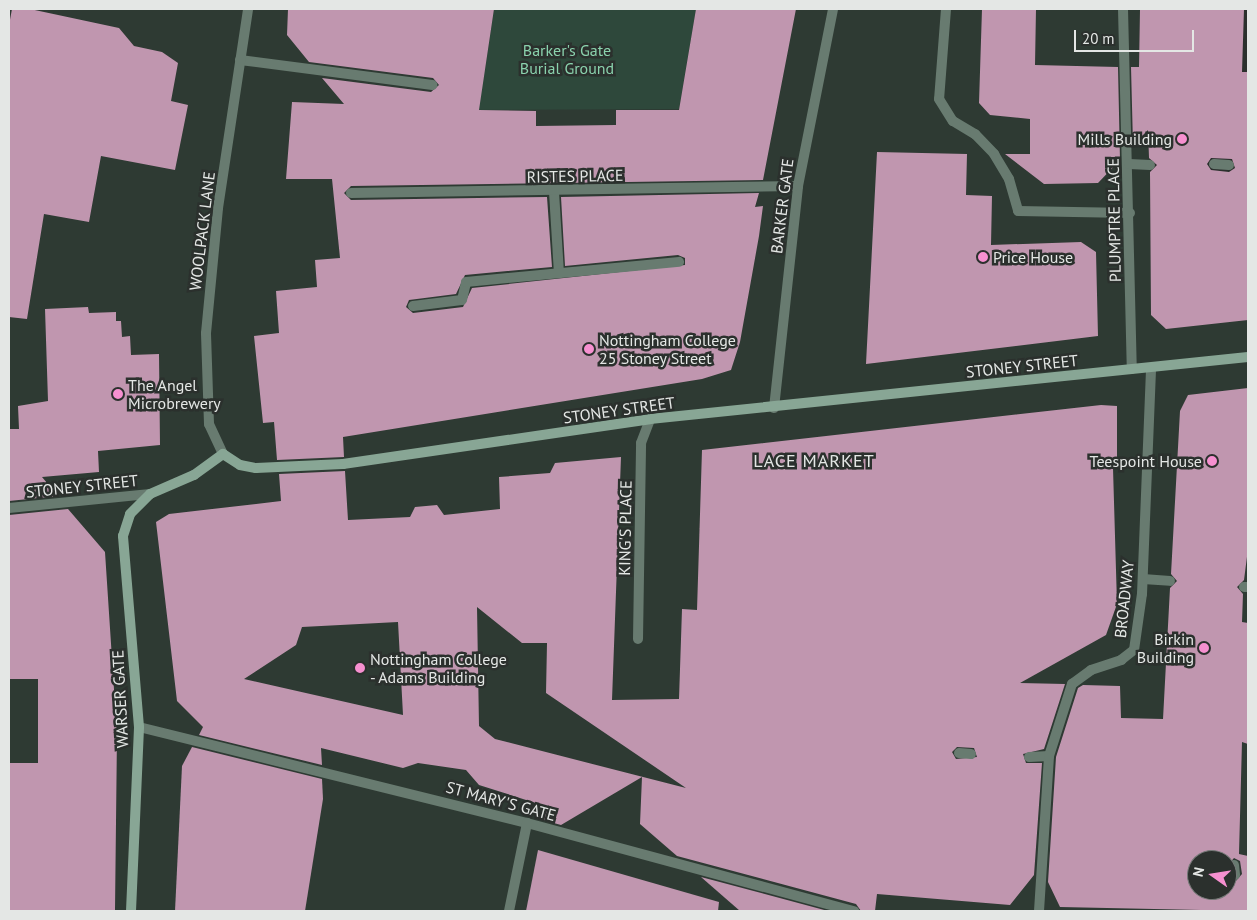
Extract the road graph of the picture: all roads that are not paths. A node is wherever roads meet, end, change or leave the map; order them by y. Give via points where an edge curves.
1 (248, 9) edge
2 (833, 9) edge
3 (946, 9) edge
4 (1123, 9) edge
5 (240, 60) junction
6 (432, 85) dead end
7 (1129, 164) junction
8 (1214, 164) dead end
9 (1150, 165) dead end
10 (1229, 165) dead end
11 (798, 186) junction
12 (554, 192) junction
13 (351, 194) dead end
14 (1130, 213) junction
15 (678, 262) dead end
16 (559, 273) junction
17 (413, 306) dead end
18 (1248, 356) edge
19 (1151, 368) junction
20 (1132, 369) junction
21 (774, 408) junction
22 (650, 419) junction
23 (224, 454) junction
24 (150, 494) junction
25 (9, 508) edge
26 (1143, 579) junction
27 (1170, 581) dead end
28 (638, 639) dead end
29 (139, 727) junction
30 (959, 753) dead end
31 (971, 754) dead end
32 (1050, 756) junction
33 (1029, 757) dead end
34 (526, 823) junction
35 (812, 907) edge
36 (131, 911) edge
37 (509, 911) edge
38 (854, 911) edge
39 (1039, 911) edge

1 - 5 street, WOOLPACK LANE
2 - 11 street, BARKER GATE
3 - 14 street via 938,99 952,121 975,134 994,154 1010,179 1018,211
4 - 7 street, PLUMPTRE PLACE via 1122,70
5 - 6 street
5 - 23 street, WOOLPACK LANE via 218,208 206,333 209,424
7 - 9 street
7 - 14 street, PLUMPTRE PLACE
8 - 10 street
11 - 12 street, RISTES PLACE
11 - 21 street, BARKER GATE
12 - 13 street, RISTES PLACE
12 - 16 street
14 - 20 street, PLUMPTRE PLACE
15 - 16 street
16 - 17 street via 466,282 462,300
18 - 19 street, STONEY STREET
19 - 20 street, STONEY STREET
19 - 26 street, BROADWAY
20 - 21 street, STONEY STREET
21 - 22 street, STONEY STREET
22 - 23 street, STONEY STREET via 424,455 287,469 240,465
22 - 28 street, KING'S PLACE via 641,443
23 - 24 street, STONEY STREET via 194,475
24 - 25 street, STONEY STREET
24 - 29 street, WARSER GATE via 130,514 123,536
26 - 27 street
26 - 32 street, BROADWAY via 1134,650 1122,660 1091,670 1072,684
29 - 34 street, ST MARY'S GATE
29 - 36 street, WARSER GATE
30 - 31 street
32 - 33 street
32 - 39 street, BROADWAY
34 - 35 street, ST MARY'S GATE
34 - 37 street
35 - 38 street, ST MARY'S GATE

